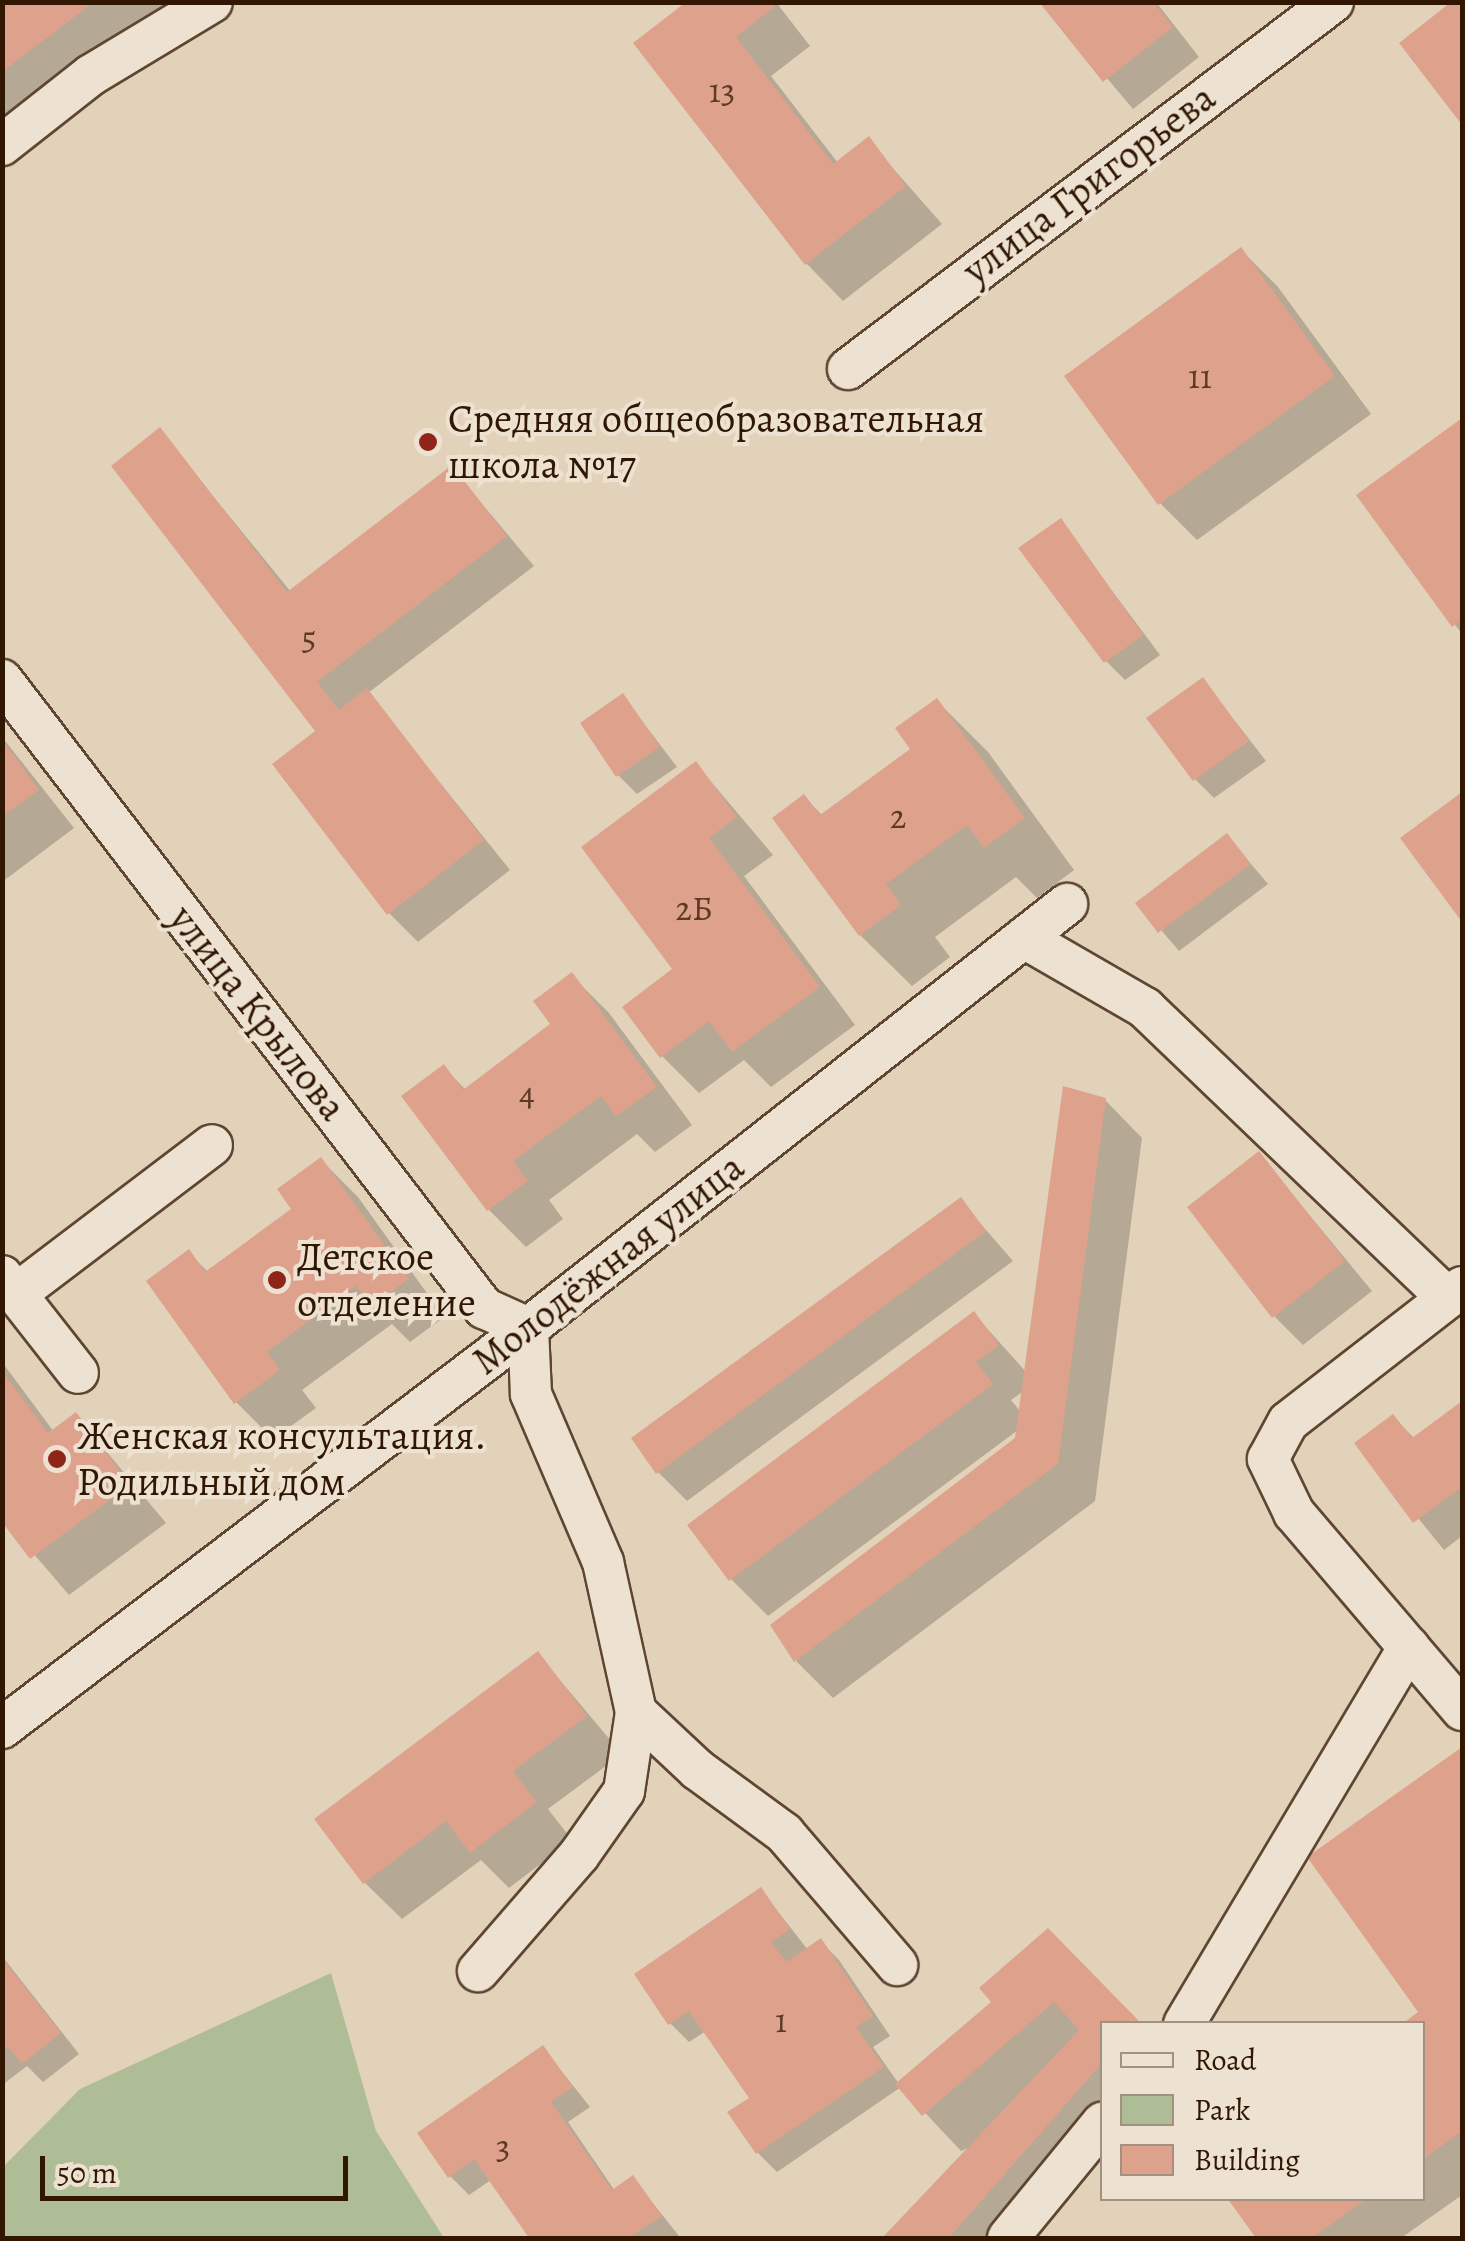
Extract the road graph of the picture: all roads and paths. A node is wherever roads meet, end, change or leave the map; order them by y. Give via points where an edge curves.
1 (212, 2) edge
2 (1333, 2) edge
3 (2, 145) edge
4 (848, 370) dead end
5 (2, 680) edge
6 (1067, 904) dead end
7 (1024, 938) junction
8 (212, 1145) dead end
9 (10, 1285) edge
10 (1455, 1293) edge
11 (528, 1328) junction
12 (78, 1373) dead end
13 (1409, 1647) junction
14 (1462, 1710) edge
15 (636, 1712) junction
16 (2, 1728) edge
17 (897, 1966) dead end
18 (478, 1971) dead end
19 (1186, 2021) edge
20 (1100, 2125) edge
21 (1008, 2238) edge

1 - 3 street via 91,76
2 - 4 street, улица Григорьева
5 - 11 street, улица Крылова via 484,1308
6 - 7 street, Молодёжная улица
7 - 10 street via 1145,1008
7 - 11 street, Молодёжная улица
8 - 9 street
9 - 12 street
10 - 13 street via 1288,1422 1268,1459 1294,1512
11 - 15 street via 530,1394 603,1562
11 - 16 street, Молодёжная улица
13 - 14 street
13 - 19 street
15 - 17 street via 698,1770 784,1833
15 - 18 street via 624,1791 579,1855
20 - 21 street

